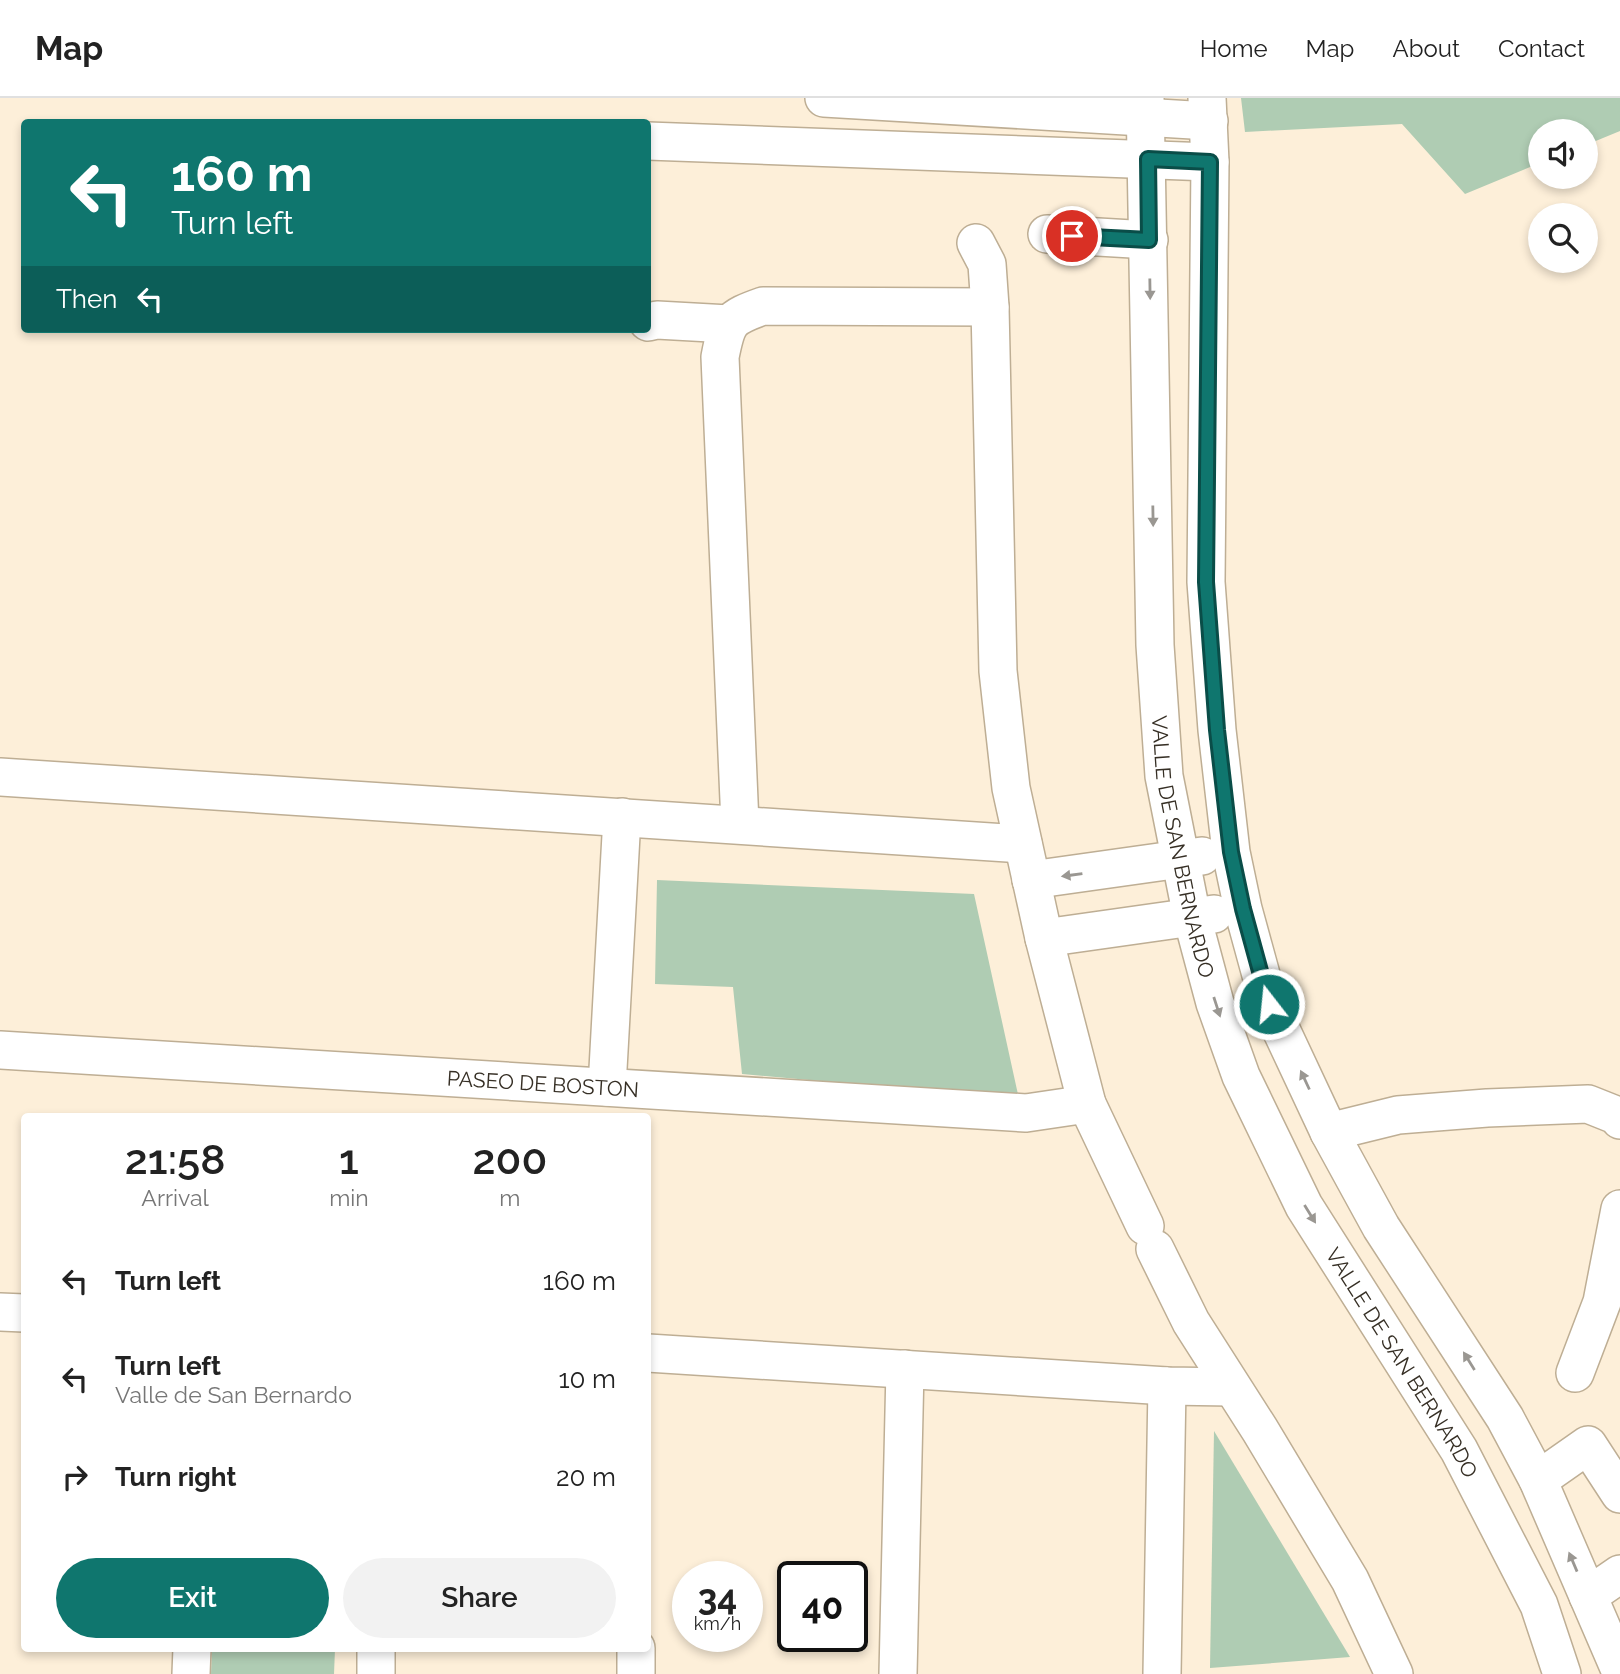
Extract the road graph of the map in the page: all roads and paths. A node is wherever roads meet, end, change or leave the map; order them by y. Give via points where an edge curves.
1 (824, 98) edge
2 (1146, 108) edge
3 (1208, 110) edge
4 (651, 141) edge
5 (1148, 159) junction
6 (1210, 162) junction
7 (1047, 234) dead end
8 (1149, 240) junction
9 (976, 243) dead end
10 (990, 307) junction
11 (651, 321) edge
12 (729, 324) junction
13 (0, 777) edge
14 (622, 817) junction
15 (740, 824) junction
16 (1023, 844) junction
17 (1231, 852) junction
18 (1179, 860) junction
19 (1031, 880) junction
20 (1243, 909) junction
21 (1192, 917) junction
22 (1044, 938) junction
23 (0, 1051) edge
24 (607, 1087) junction
25 (1087, 1104) junction
26 (1620, 1120) edge
27 (1329, 1132) junction
28 (1620, 1209) edge
29 (0, 1312) edge
30 (21, 1314) edge
31 (651, 1353) edge
32 (905, 1369) junction
33 (1576, 1373) dead end
34 (1167, 1386) junction
35 (1231, 1387) junction
36 (1538, 1479) junction
37 (1620, 1494) edge
38 (1620, 1574) edge
39 (1588, 1596) junction
40 (192, 1652) edge
41 (376, 1652) edge
42 (636, 1652) edge
43 (1620, 1670) edge
44 (191, 1674) edge
45 (376, 1674) edge
46 (636, 1674) edge
47 (898, 1674) edge
48 (1162, 1674) edge
49 (1394, 1674) edge
50 (1562, 1674) edge

1 - 2 street
2 - 3 street
2 - 5 street, VALLE DE SAN BERNARDO
3 - 6 street, VALLE DE SAN BERNARDO
4 - 5 street
5 - 6 street
5 - 8 street, VALLE DE SAN BERNARDO
6 - 17 street, VALLE DE SAN BERNARDO via 1206,582
7 - 8 street
8 -> 18 street, VALLE DE SAN BERNARDO via 1155,645 1164,776
9 - 10 street via 987,264
10 - 12 street via 763,306 740,314
10 - 16 street via 998,671 1011,788
11 - 12 street
12 - 15 street via 720,357
13 - 14 street
14 - 15 street
14 - 24 street
15 - 16 street
16 - 19 street
17 - 18 street
17 - 20 street, VALLE DE SAN BERNARDO
18 -> 19 street
18 - 21 street, VALLE DE SAN BERNARDO
19 - 22 street
20 - 21 street
27 -> 20 street, VALLE DE SAN BERNARDO via 1269,1004
21 - 22 street
21 -> 50 street, VALLE DE SAN BERNARDO via 1241,1076 1299,1194 1459,1450 1539,1605
22 - 25 street
23 - 24 street, PASEO DE BOSTON
24 - 25 street, PASEO DE BOSTON via 1026,1113
25 - 35 street via 1191,1322
26 - 27 street via 1588,1104 1487,1108 1398,1115
36 -> 27 street, VALLE DE SAN BERNARDO via 1381,1227
28 - 33 street via 1602,1302
29 - 30 street
31 - 32 street
32 - 34 street
32 - 47 street
34 - 35 street
34 - 48 street
35 - 49 street via 1350,1580
36 - 37 street via 1588,1446
39 -> 36 street, VALLE DE SAN BERNARDO
38 - 39 street
39 - 43 street, VALLE DE SAN BERNARDO
40 - 44 street
41 - 45 street
42 - 46 street

